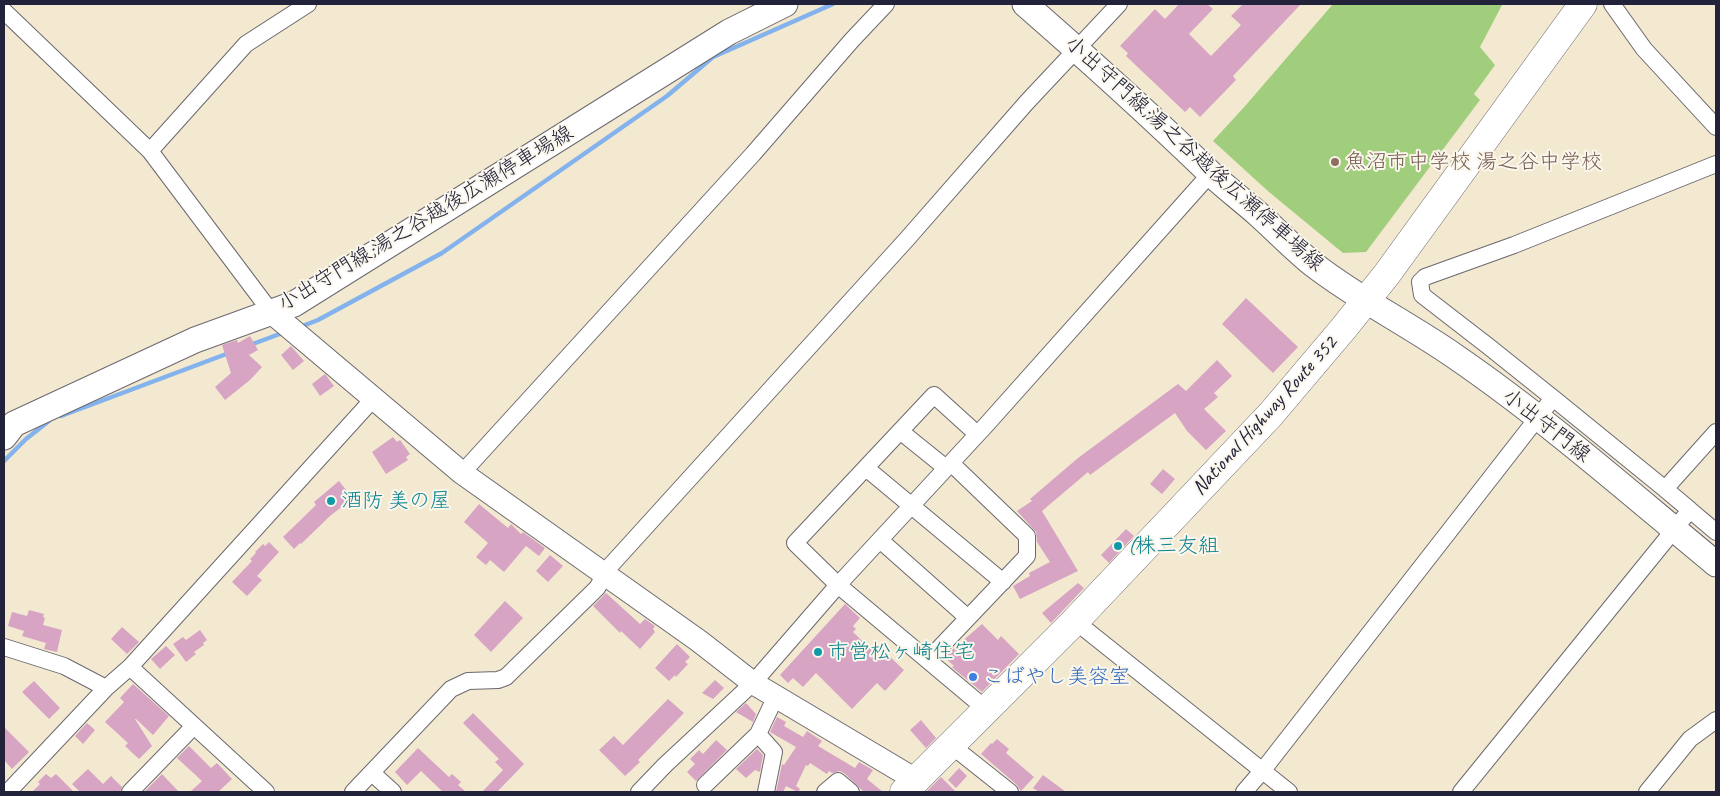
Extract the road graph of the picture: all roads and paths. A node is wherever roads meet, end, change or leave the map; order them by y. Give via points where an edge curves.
1 (308, 4) edge
2 (785, 4) edge
3 (886, 4) edge
4 (1025, 4) edge
5 (1119, 4) edge
6 (1583, 4) edge
7 (1612, 4) edge
8 (4, 10) edge
9 (1076, 49) junction
10 (1716, 127) edge
11 (150, 151) junction
12 (1716, 164) edge
13 (1210, 173) junction
14 (1366, 300) junction
15 (271, 312) junction
16 (374, 398) junction
17 (1553, 398) junction
18 (1538, 418) junction
19 (900, 431) junction
20 (1716, 432) edge
21 (978, 434) junction
22 (4, 437) edge
23 (949, 466) junction
24 (866, 468) junction
25 (462, 473) junction
26 (1665, 489) junction
27 (911, 506) junction
28 (1690, 510) junction
29 (1674, 530) junction
30 (1716, 532) edge
31 (880, 540) junction
32 (1716, 564) edge
33 (604, 575) junction
34 (1003, 582) junction
35 (838, 585) junction
36 (968, 618) junction
37 (1075, 621) junction
38 (4, 647) edge
39 (928, 660) junction
40 (130, 667) junction
41 (753, 683) junction
42 (106, 688) junction
43 (776, 696) junction
44 (987, 710) junction
45 (1716, 720) edge
46 (194, 726) junction
47 (758, 734) junction
48 (952, 746) junction
49 (1262, 770) junction
50 (372, 773) junction
51 (705, 785) dead end
52 (910, 786) edge
53 (17, 789) edge
54 (130, 792) edge
55 (266, 792) edge
56 (353, 792) edge
57 (393, 792) edge
58 (639, 792) edge
59 (766, 792) edge
60 (825, 792) edge
61 (850, 792) edge
62 (1010, 792) edge
63 (1244, 792) edge
64 (1289, 792) edge
65 (1460, 792) edge
66 (1647, 792) edge

1 - 11 street via 246,44
2 - 15 main road, 小出守門線;湯之谷越後広瀬停車場線 via 729,32 294,304
3 - 25 street
4 - 9 main road, 小出守門線;湯之谷越後広瀬停車場線
5 - 9 street
6 - 14 highway, National Highway Route 352
7 - 10 street via 1644,49
8 - 11 street
9 - 13 main road, 小出守門線;湯之谷越後広瀬停車場線
9 - 33 street
11 - 15 street
12 - 17 street via 1425,277 1420,282 1422,295
13 - 14 main road, 小出守門線;湯之谷越後広瀬停車場線 via 1260,215 1290,246
13 - 21 street
14 - 18 main road, 小出守門線 via 1452,354
14 - 37 highway, National Highway Route 352 via 1271,414
15 - 16 street
15 - 22 main road, 小出守門線;湯之谷越後広瀬停車場線 via 195,340 14,424
16 - 25 street
16 - 40 street
17 - 18 street
17 - 26 street
18 - 29 main road, 小出守門線
18 - 49 street
19 - 21 street via 934,395
19 - 23 street
19 - 24 street
20 - 26 street
21 - 23 street
23 - 27 street
23 - 34 street via 1027,536 1027,556
24 - 27 street
24 - 35 street via 795,543
25 - 33 street
26 - 28 street
27 - 31 street
27 - 34 street
28 - 29 street
28 - 30 street
29 - 32 main road, 小出守門線
29 - 65 street
31 - 35 street
31 - 36 street
33 - 41 street
33 - 50 street via 597,588 506,677 468,681 452,689
34 - 36 street
35 - 39 street
35 - 41 street
36 - 39 street
37 - 44 highway, National Highway Route 352
37 - 49 street
38 - 42 street via 64,666
39 - 44 street
40 - 42 street
40 - 46 street
41 - 43 street
41 - 58 street
42 - 53 street
43 - 47 street
43 - 52 street
44 - 48 highway, National Highway Route 352
45 - 66 street via 1690,739
46 - 54 street
46 - 55 street
47 - 51 street
47 - 59 street via 774,752
48 - 52 highway, National Highway Route 352
48 - 62 street
49 - 63 street
49 - 64 street
50 - 56 street
50 - 57 street
60 - 61 street via 838,781

